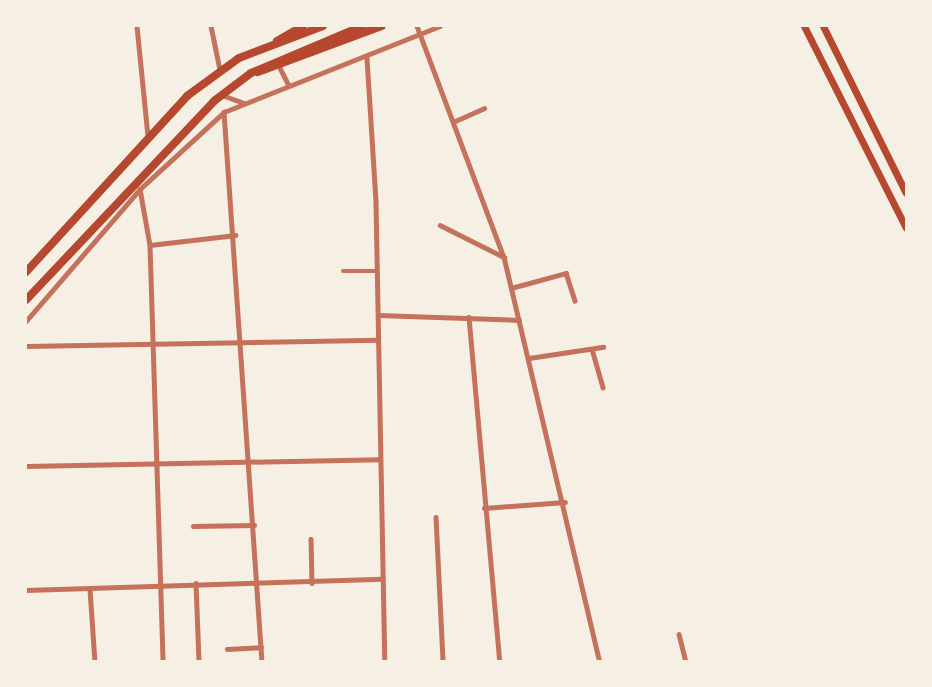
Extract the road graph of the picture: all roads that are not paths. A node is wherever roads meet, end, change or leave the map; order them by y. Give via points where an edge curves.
1 (137, 26) edge
2 (211, 26) edge
3 (303, 26) edge
4 (323, 26) edge
5 (362, 26) edge
6 (382, 26) edge
7 (417, 26) edge
8 (440, 26) edge
9 (804, 26) edge
10 (823, 26) edge
11 (420, 34) junction
12 (277, 41) junction
13 (367, 58) junction
14 (279, 66) junction
15 (220, 70) junction
16 (251, 73) junction
17 (289, 86) junction
18 (222, 95) junction
19 (244, 104) junction
20 (484, 108) dead end
21 (224, 112) junction
22 (453, 122) junction
23 (148, 137) junction
24 (135, 180) junction
25 (140, 189) junction
26 (906, 193) edge
27 (440, 225) dead end
28 (906, 228) edge
29 (235, 235) junction
30 (150, 245) junction
31 (504, 257) junction
32 (343, 271) dead end
33 (377, 271) junction
34 (26, 272) edge
35 (512, 288) junction
36 (26, 300) edge
37 (575, 301) dead end
38 (378, 315) junction
39 (469, 317) junction
40 (519, 320) junction
41 (26, 321) edge
42 (378, 340) junction
43 (243, 344) junction
44 (26, 346) edge
45 (151, 347) junction
46 (603, 347) dead end
47 (592, 349) junction
48 (529, 358) junction
49 (603, 387) dead end
50 (380, 459) junction
51 (250, 463) junction
52 (157, 465) junction
53 (26, 466) edge
54 (565, 502) junction
55 (484, 508) junction
56 (436, 517) dead end
57 (254, 525) junction
58 (193, 526) dead end
59 (311, 539) dead end
60 (382, 579) junction
61 (196, 583) junction
62 (312, 583) junction
63 (158, 584) junction
64 (258, 585) junction
65 (90, 589) junction
66 (26, 590) edge
67 (679, 634) dead end
68 (261, 647) junction
69 (227, 649) dead end
70 (95, 662) edge
71 (163, 662) edge
72 (199, 662) edge
73 (262, 662) edge
74 (385, 662) edge
75 (443, 662) edge
76 (500, 662) edge
77 (600, 662) edge
78 (686, 662) edge

1 - 23 street
2 - 15 street
3 - 12 main road
4 - 12 main road
5 - 16 main road
6 - 14 main road
7 - 11 street
8 - 11 street
9 - 28 main road
10 - 26 main road
11 - 13 street
11 - 22 street
12 - 15 main road
13 - 17 street
13 - 33 street
14 - 16 main road
14 - 17 street
15 - 23 main road
16 - 18 main road
17 - 19 street
18 - 19 street
18 - 24 main road
19 - 21 street
20 - 22 street
21 - 25 street
21 - 29 street
22 - 31 street
23 - 34 main road
24 - 25 street
24 - 36 main road
25 - 30 street
25 - 41 street
27 - 31 street
29 - 30 street
29 - 43 street
30 - 45 street
31 - 35 street
32 - 33 street
33 - 38 street
35 - 37 street via 566,273
35 - 40 street
38 - 39 street
38 - 42 street
39 - 40 street
39 - 55 street
40 - 48 street
42 - 43 street
42 - 50 street
43 - 45 street
43 - 51 street
44 - 45 street
45 - 52 street
46 - 47 street
47 - 48 street
47 - 49 street
48 - 54 street
50 - 51 street
50 - 60 street
51 - 52 street
51 - 57 street
52 - 53 street
52 - 63 street
54 - 55 street
54 - 77 street
55 - 76 street
56 - 75 street
57 - 58 street
57 - 64 street
59 - 62 street
60 - 62 street
60 - 74 street
61 - 63 street
61 - 64 street
61 - 72 street
62 - 64 street
63 - 65 street
63 - 71 street
64 - 68 street
65 - 66 street
65 - 70 street
67 - 78 street
68 - 69 street
68 - 73 street

